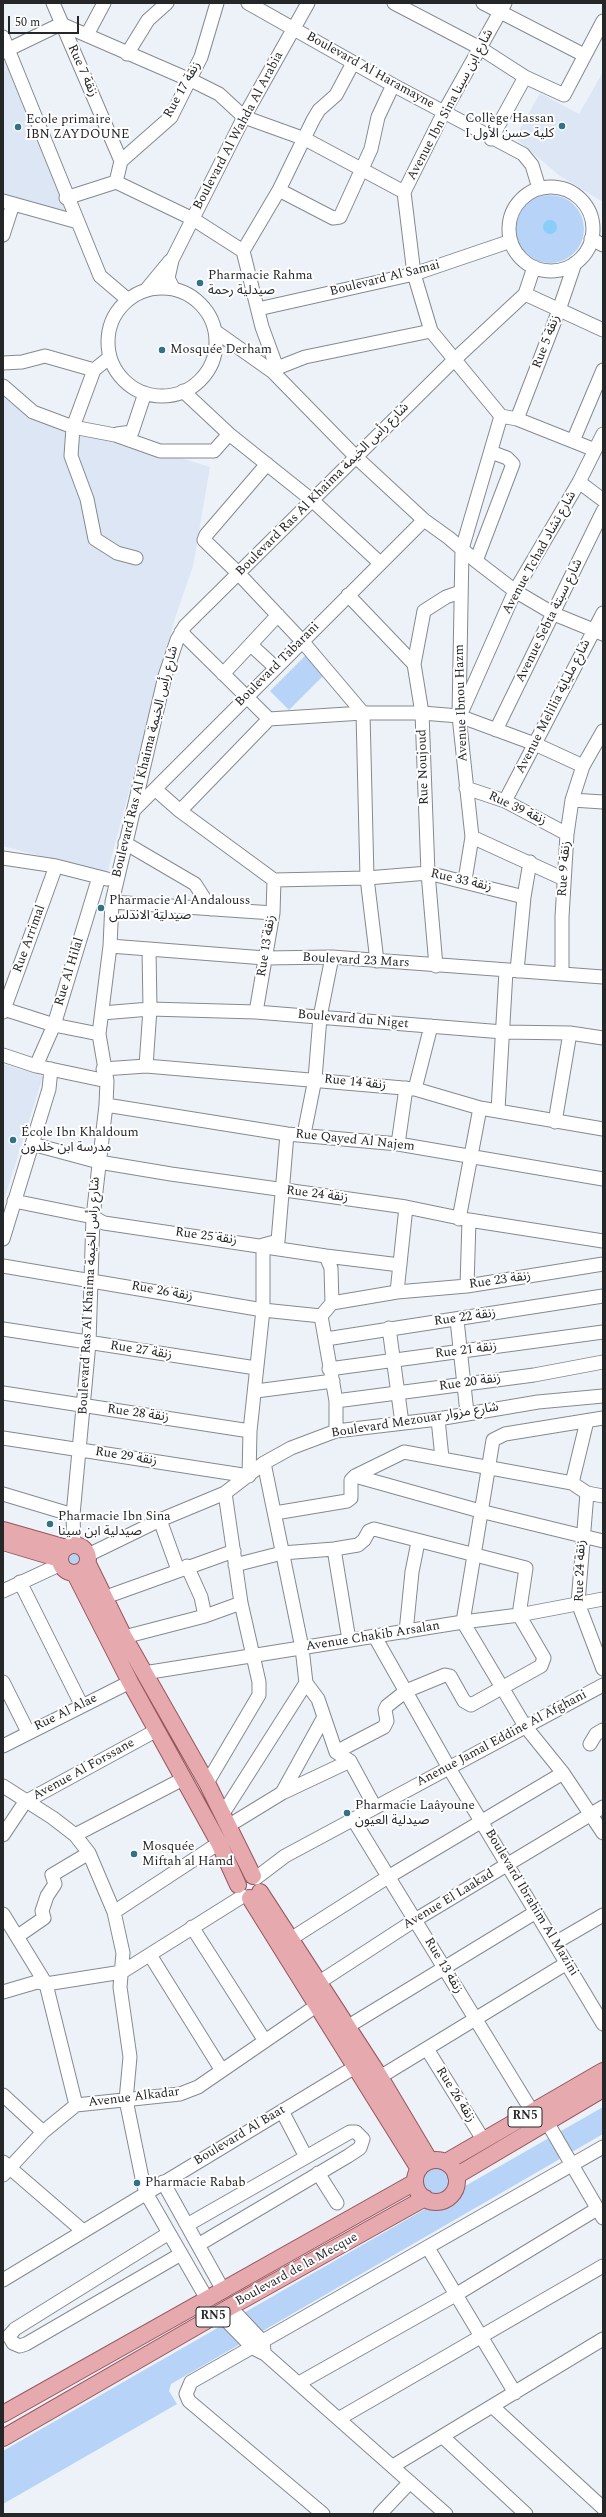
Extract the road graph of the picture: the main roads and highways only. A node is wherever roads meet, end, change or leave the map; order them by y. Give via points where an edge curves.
1 (3, 1530) edge
2 (3, 1542) edge
3 (65, 1554) junction
4 (84, 1564) junction
5 (250, 1887) junction
6 (603, 2072) edge
7 (603, 2089) edge
8 (427, 2168) junction
9 (456, 2176) junction
10 (425, 2198) junction
11 (3, 2414) edge
12 (3, 2438) edge

1 - 3 main road
2 - 3 main road
3 - 4 main road via 82,1548
3 - 4 main road via 68,1572
4 - 5 main road via 208,1783
4 - 5 main road via 130,1682 219,1843
5 - 8 main road via 316,2006 355,2067
5 - 8 main road via 289,1940 380,2077
6 - 8 main road, Boulevard de la Mecque / RN5 via 484,2141
7 - 9 main road, RN5
8 - 9 main road via 451,2166
8 - 10 main road via 417,2188
8 - 11 main road, Boulevard de la Mecque / RN5 via 207,2300
9 - 10 main road via 455,2190 445,2200 431,2201
10 - 12 main road, Boulevard de la Mecque / RN5 via 224,2310

